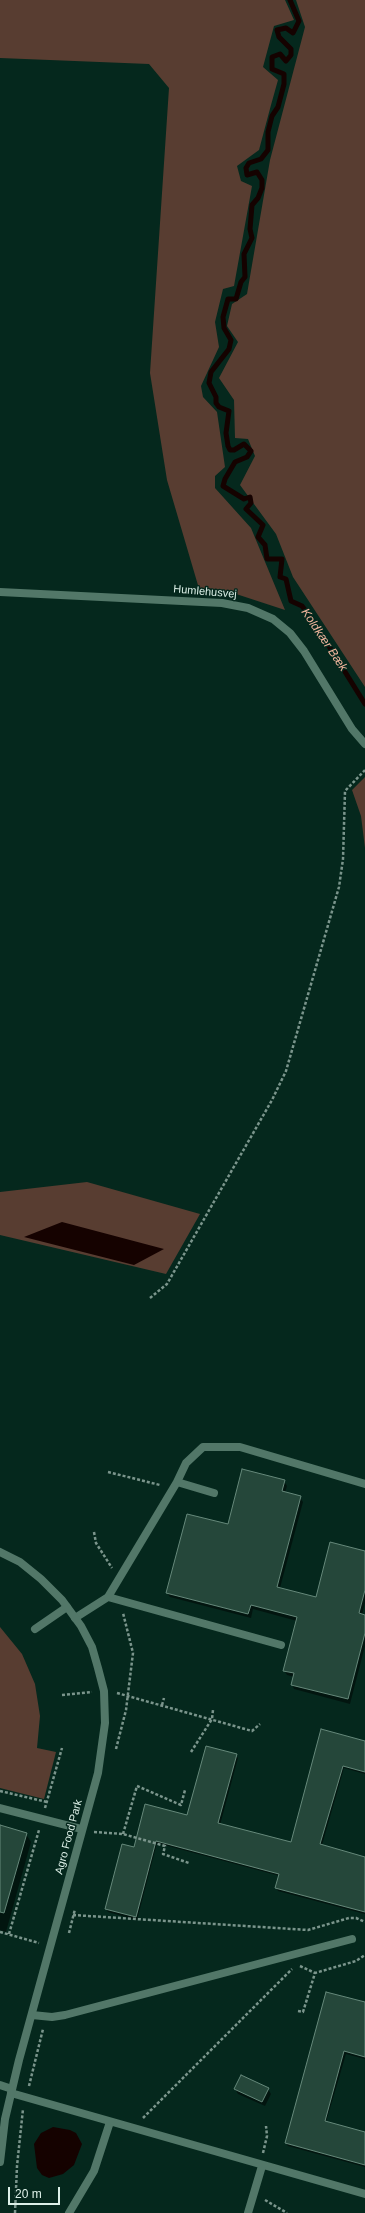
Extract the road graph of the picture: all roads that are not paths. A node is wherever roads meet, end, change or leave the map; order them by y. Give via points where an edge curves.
1 (0, 592) edge
2 (365, 744) edge
3 (365, 1484) edge
4 (175, 1485) junction
5 (214, 1493) dead end
6 (0, 1552) edge
7 (108, 1596) junction
8 (67, 1607) junction
9 (76, 1618) junction
10 (35, 1629) dead end
11 (281, 1645) dead end
12 (0, 1808) edge
13 (82, 1829) junction
14 (352, 1940) dead end
15 (32, 2015) junction
16 (0, 2085) edge
17 (12, 2091) junction
18 (110, 2122) junction
19 (0, 2162) edge
20 (262, 2166) junction
21 (365, 2194) edge
22 (69, 2213) edge
23 (248, 2213) edge

1 - 2 street, Humlehusvej via 222,603 248,608 273,620 290,633 352,729
3 - 4 street via 240,1447 203,1447 186,1463
4 - 5 street
4 - 7 street
6 - 8 street, Agro Food Park via 20,1562 41,1579
7 - 9 street
7 - 11 street
8 - 9 street, Agro Food Park
8 - 10 street
9 - 13 street, Agro Food Park via 92,1647 104,1692 103,1744 98,1773
12 - 13 street
13 - 15 street, Agro Food Park
14 - 15 street via 77,2012
15 - 17 street, Agro Food Park
16 - 17 street
17 - 18 street
17 - 19 street, Agro Food Park
18 - 20 street
18 - 22 street via 94,2171
20 - 21 street
20 - 23 street

